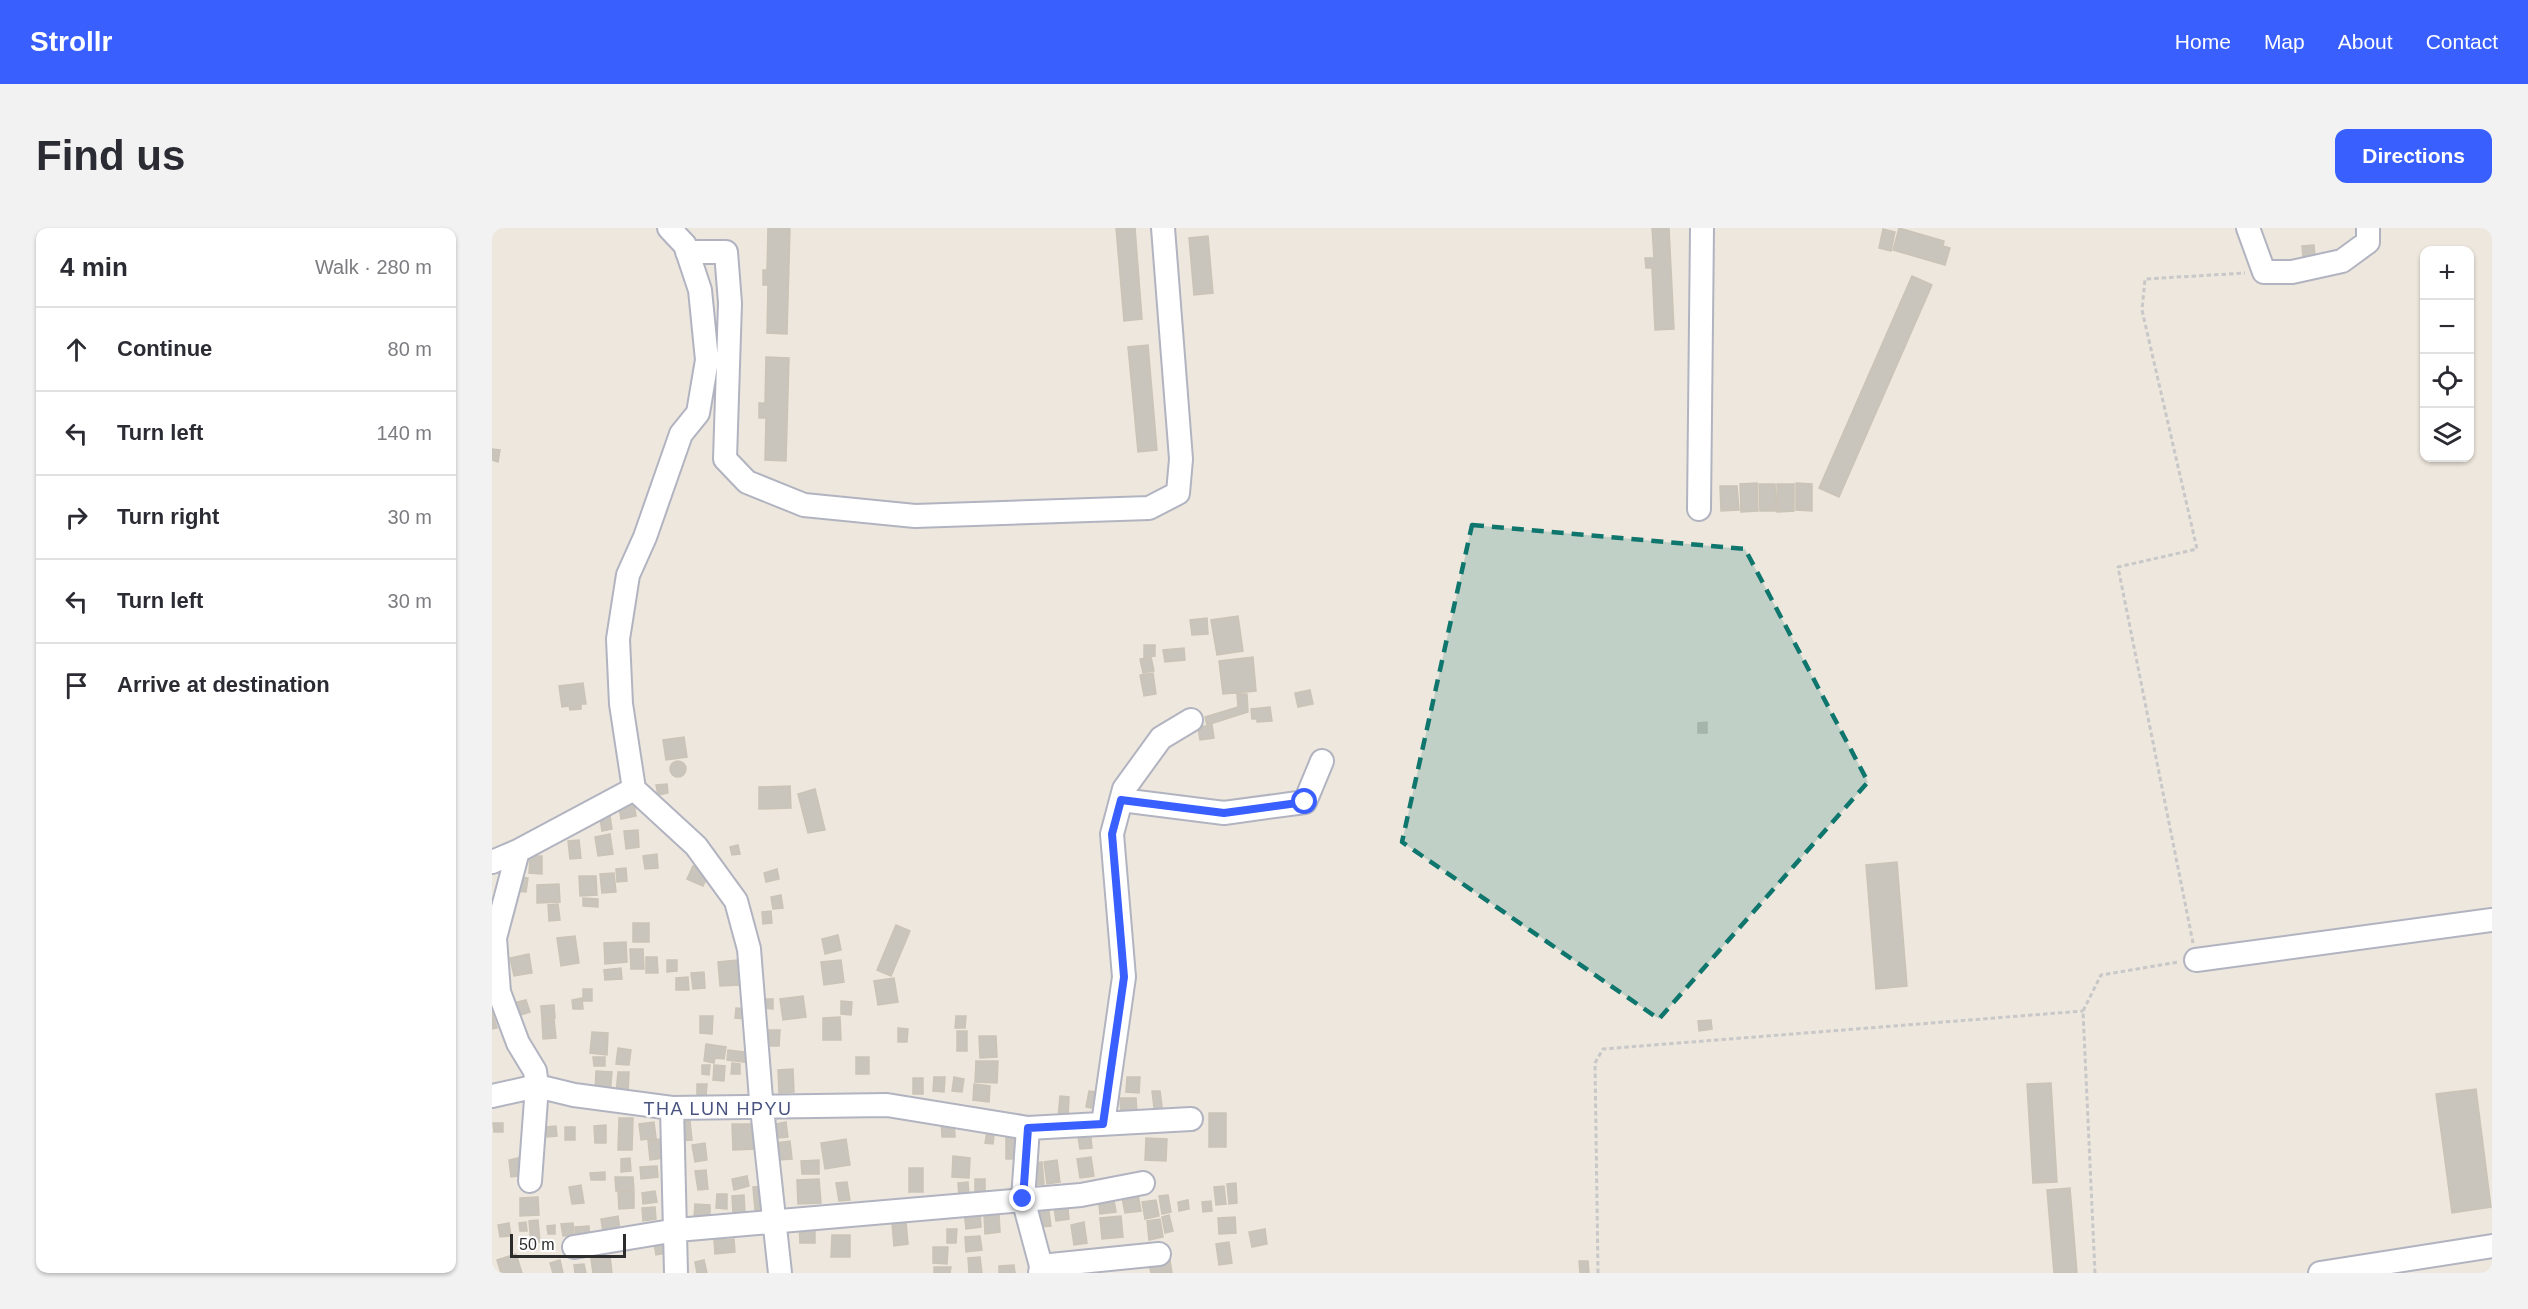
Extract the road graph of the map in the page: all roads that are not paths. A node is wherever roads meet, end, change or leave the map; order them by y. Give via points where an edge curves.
1 (669, 228) edge
2 (1163, 228) edge
3 (1702, 228) edge
4 (2248, 228) edge
5 (2368, 228) edge
6 (687, 252) junction
7 (1700, 509) dead end
8 (1191, 720) dead end
9 (1322, 761) dead end
10 (634, 789) junction
11 (1121, 800) junction
12 (518, 851) junction
13 (492, 862) edge
14 (2492, 920) edge
15 (2196, 960) road end
16 (537, 1086) junction
17 (492, 1096) edge
18 (672, 1108) junction
19 (762, 1108) junction
20 (1191, 1119) dead end
21 (1103, 1124) junction
22 (1028, 1128) junction
23 (530, 1181) dead end
24 (1143, 1183) dead end
25 (1023, 1199) junction
26 (775, 1221) junction
27 (677, 1230) junction
28 (2492, 1246) edge
29 (574, 1247) dead end
30 (1159, 1254) dead end
31 (1041, 1270) edge
32 (676, 1273) edge
33 (780, 1273) edge
34 (2320, 1273) edge

1 - 6 street
2 - 6 street via 1181,459 1178,493 1149,508 915,516 804,505 747,482 725,459 730,303 726,252
3 - 7 street
4 - 5 street via 2264,273 2292,272 2342,261 2368,242
6 - 10 street via 700,290 707,360 700,402 698,413 681,434 628,575 618,639 621,704
8 - 11 street via 1161,738 1124,789
9 - 11 street via 1305,802 1224,813
10 - 12 street
10 - 19 street via 696,846 736,901 749,949
11 - 21 street via 1112,834 1124,977
12 - 13 street
12 - 16 street via 495,938 499,992 518,1043 535,1071
14 - 15 street
16 - 17 street
16 - 18 street
16 - 23 street
18 - 19 street
18 - 27 street
19 - 22 street via 887,1105
19 - 26 street
20 - 21 street
21 - 22 street
22 - 25 street
24 - 25 street via 1081,1195
25 - 26 street
25 - 31 street
26 - 27 street
26 - 33 street
27 - 29 street
27 - 32 street
28 - 34 street
30 - 31 street

